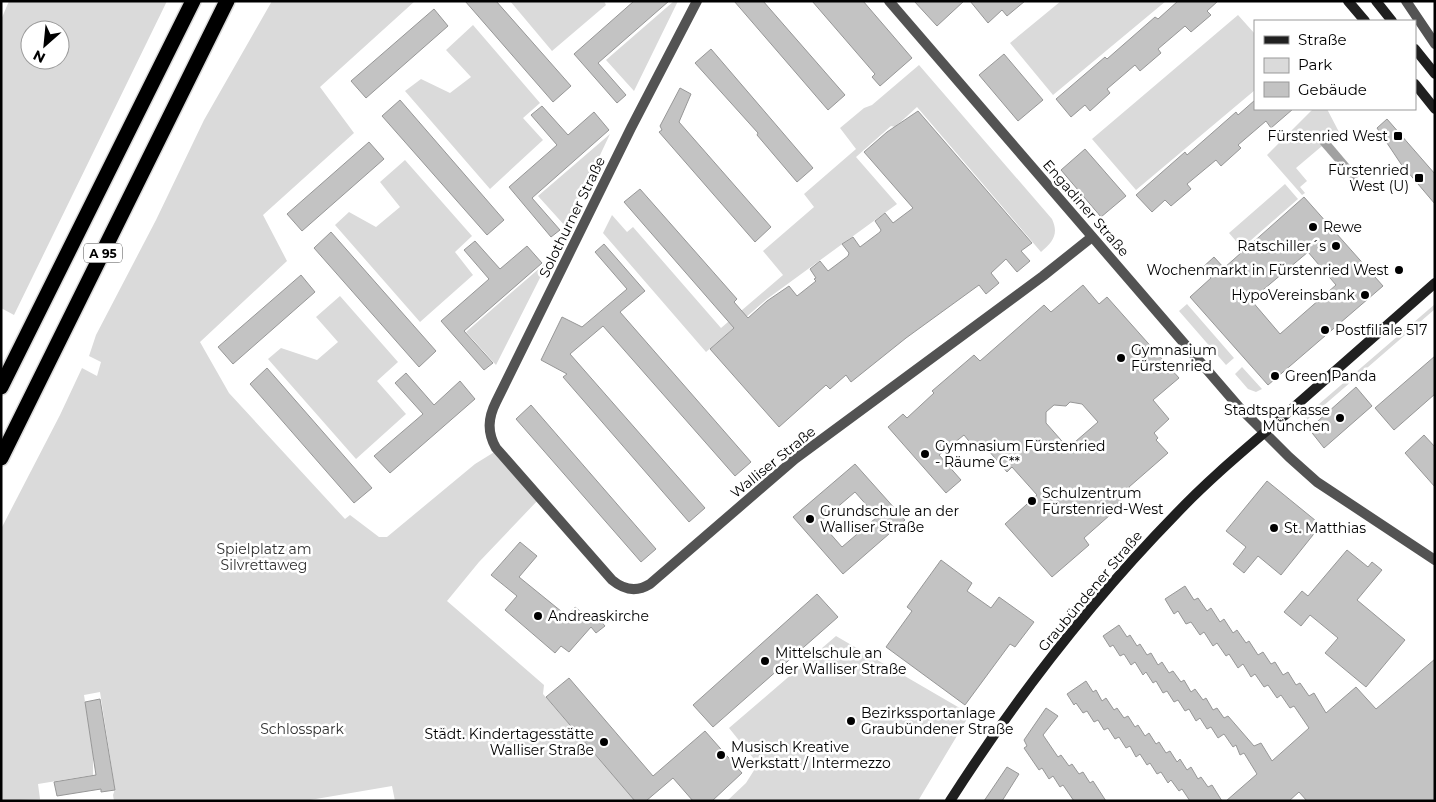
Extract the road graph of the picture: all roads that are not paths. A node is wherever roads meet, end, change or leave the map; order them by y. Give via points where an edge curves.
1 (193, 1) edge
2 (227, 1) edge
3 (697, 1) edge
4 (889, 1) edge
5 (1348, 1) edge
6 (1376, 1) edge
7 (1406, 1) edge
8 (1364, 20) edge
9 (1391, 20) edge
10 (1435, 44) edge
11 (1416, 50) edge
12 (1435, 74) edge
13 (1416, 85) edge
14 (1435, 109) edge
15 (1092, 237) junction
16 (1435, 283) edge
17 (1, 387) edge
18 (1264, 432) junction
19 (496, 448) joint
20 (1, 458) edge
21 (1435, 560) edge
22 (950, 801) edge

1 - 17 highway, A 95
2 - 20 highway, A 95
3 - 19 street, Solothurner Straße via 493,408 489,422
4 - 15 street, Engadiner Straße
5 - 8 street
6 - 9 street
7 - 10 street
11 - 12 street
13 - 14 street
15 - 18 street, Engadiner Straße
15 - 19 street, Walliser Straße via 802,454 646,587 627,588 612,580
16 - 18 street, Graubündener Straße
18 - 21 street, Engadiner Straße via 1323,486
18 - 22 street, Graubündener Straße via 1176,513 1110,586 1015,705

